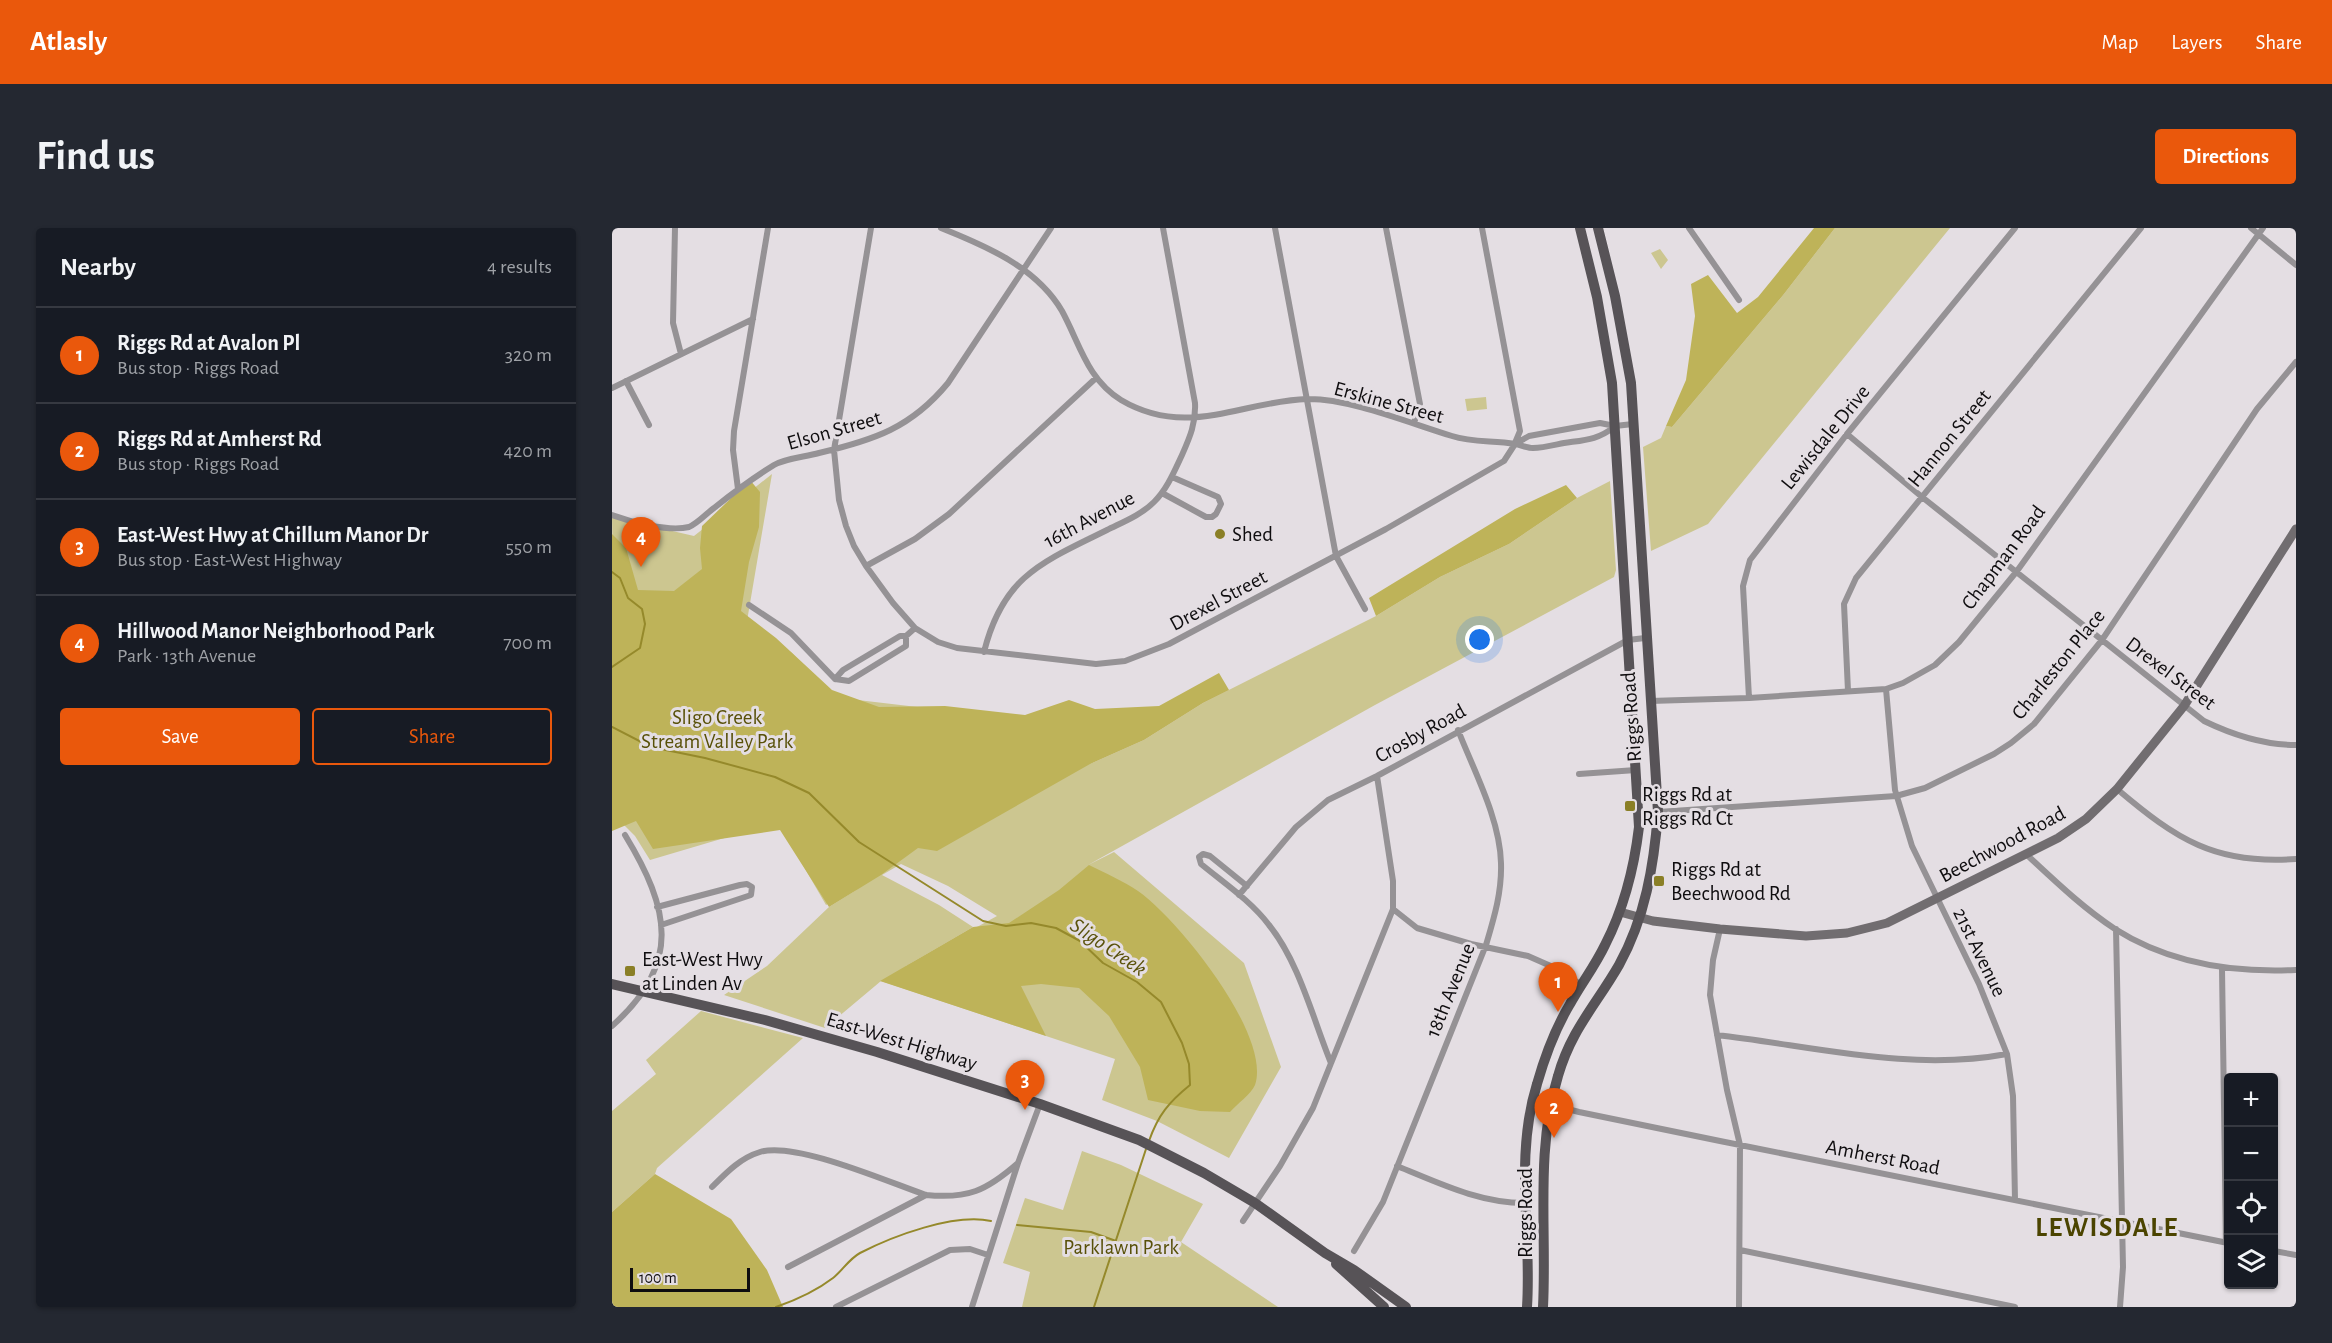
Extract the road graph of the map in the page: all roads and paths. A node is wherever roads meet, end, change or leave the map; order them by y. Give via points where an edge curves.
1 (675, 228) edge
2 (768, 228) edge
3 (872, 228) edge
4 (941, 228) edge
5 (1051, 228) edge
6 (1163, 228) edge
7 (1275, 228) edge
8 (1386, 228) edge
9 (1482, 228) edge
10 (1580, 228) edge
11 (1598, 228) edge
12 (1689, 228) edge
13 (2015, 228) edge
14 (2141, 228) edge
15 (2251, 228) edge
16 (958, 231) edge
17 (2260, 231) edge
18 (2296, 265) edge
19 (1023, 269) junction
20 (1739, 300) dead end
21 (753, 319) junction
22 (681, 354) junction
23 (2296, 362) edge
24 (1096, 378) junction
25 (626, 381) junction
26 (612, 388) edge
27 (1307, 399) junction
28 (1196, 417) junction
29 (1414, 423) junction
30 (1633, 424) junction
31 (649, 425) dead end
32 (1615, 426) junction
33 (1847, 434) junction
34 (1515, 444) junction
35 (834, 450) junction
36 (1172, 477) junction
37 (738, 489) junction
38 (1162, 493) junction
39 (1922, 497) junction
40 (612, 515) edge
41 (2296, 529) edge
42 (1336, 556) junction
43 (866, 566) junction
44 (2017, 571) junction
45 (749, 605) dead end
46 (1365, 609) dead end
47 (915, 628) junction
48 (906, 636) junction
49 (1645, 638) junction
50 (1628, 639) junction
51 (2102, 640) junction
52 (984, 652) junction
53 (835, 679) junction
54 (1886, 689) junction
55 (1848, 692) junction
56 (1749, 698) junction
57 (1649, 701) junction
58 (2184, 706) junction
59 (1458, 730) junction
60 (2296, 745) edge
61 (1636, 770) junction
62 (1579, 774) dead end
63 (1377, 776) junction
64 (2116, 789) junction
65 (1896, 796) junction
66 (1658, 812) junction
67 (625, 835) dead end
68 (2027, 855) junction
69 (2296, 859) edge
70 (1247, 886) junction
71 (1239, 896) junction
72 (1936, 899) junction
73 (657, 908) junction
74 (1393, 909) junction
75 (1620, 912) junction
76 (1640, 918) junction
77 (662, 925) junction
78 (1720, 929) junction
79 (2116, 929) junction
80 (1486, 945) junction
81 (2222, 969) junction
82 (2296, 970) edge
83 (612, 984) edge
84 (1582, 985) junction
85 (644, 991) junction
86 (612, 1026) edge
87 (1717, 1035) junction
88 (2007, 1054) junction
89 (1331, 1063) junction
90 (1532, 1100) junction
91 (1040, 1104) junction
92 (1550, 1104) junction
93 (1740, 1145) junction
94 (1018, 1163) junction
95 (1397, 1166) junction
96 (712, 1187) dead end
97 (926, 1195) junction
98 (2015, 1200) junction
99 (1255, 1203) junction
100 (1525, 1203) junction
101 (2122, 1220) junction
102 (1243, 1221) dead end
103 (2227, 1235) edge
104 (2224, 1241) edge
105 (1740, 1250) junction
106 (1354, 1251) dead end
107 (2278, 1252) edge
108 (1325, 1253) junction
109 (988, 1255) junction
110 (2296, 1256) edge
111 (788, 1267) dead end
112 (836, 1307) edge
113 (972, 1307) edge
114 (1384, 1307) edge
115 (1407, 1307) edge
116 (1527, 1307) edge
117 (1543, 1307) edge
118 (1739, 1307) edge
119 (2015, 1307) edge
120 (2120, 1307) edge

1 - 22 street via 673,322
2 - 21 street
3 - 35 street
4 - 16 street, Erskine Street
5 - 19 street, Elson Street
6 - 28 street, 16th Avenue
7 - 27 street
8 - 29 street via 1420,404
9 - 34 street via 1520,431
10 - 32 main road, Riggs Road via 1609,360
11 - 30 main road, Riggs Road via 1624,340
12 - 20 street
13 - 33 street, Lewisdale Drive
14 - 39 street, Hannon Street
15 - 17 street
16 - 19 street, Erskine Street
17 - 18 street
17 - 44 street, Chapman Road
19 - 24 street, Erskine Street via 1062,311
19 - 35 street, Elson Street via 930,404 896,429
21 - 22 street
21 - 37 street via 734,431
22 - 25 street
23 - 51 street, Charleston Place via 2257,409
24 - 28 street, Erskine Street via 1110,392 1137,408
24 - 43 street via 949,514 915,539
25 - 26 street
25 - 31 street
27 - 28 street, Erskine Street via 1215,417
27 - 29 street, Erskine Street via 1349,405
27 - 42 street
28 - 36 street, 16th Avenue
29 - 34 street, Erskine Street via 1464,439
30 - 32 street
30 - 49 main road, Riggs Road
32 - 34 street, Drexel Street via 1600,423 1529,436
32 - 34 street via 1601,437 1531,448
32 - 50 main road, Riggs Road
33 - 39 street, Drexel Street
33 - 56 street, Lewisdale Drive via 1756,550 1747,568 1743,586
34 - 42 street, Drexel Street via 1504,461
35 - 37 street, Elson Street via 777,463
35 - 43 street via 842,514
36 - 38 street, 16th Avenue
36 - 38 street via 1218,497 1220,509 1206,517
37 - 40 street, Elson Street via 690,526 669,528
38 - 52 street, 16th Avenue via 1137,514 1025,575 996,615
39 - 44 street, Drexel Street
39 - 55 street, Hannon Street via 1848,592 1844,613
41 - 58 street, Beechwood Road
42 - 46 street
42 - 52 street, Drexel Street via 1169,644 1125,661 1096,664
43 - 47 street
44 - 51 street, Drexel Street
44 - 54 street, Chapman Road via 1946,656 1921,674
45 - 53 street via 791,633
47 - 48 street
47 - 52 street, Drexel Street via 947,645
48 - 53 street via 852,664
48 - 53 street via 906,646 849,681
49 - 50 street, Crosby Road
49 - 57 main road, Riggs Road
50 - 59 street, Crosby Road
50 - 61 main road, Riggs Road
51 - 58 street, Drexel Street
51 - 65 street, Charleston Place via 2045,712 2011,743 1935,784
54 - 55 street, Chapman Road
54 - 65 street, 21st Avenue
55 - 56 street, Chapman Road
56 - 57 street, Chapman Road
57 - 66 main road, Riggs Road
58 - 60 street, Drexel Street via 2230,733 2272,744
58 - 64 street, Beechwood Road
59 - 63 street, Crosby Road
59 - 80 street, 18th Avenue via 1494,822 1500,852 1498,904
61 - 62 street
61 - 75 main road, Riggs Road via 1639,827
63 - 70 street, Crosby Road via 1316,808
63 - 74 street via 1393,881
64 - 68 street, Beechwood Road via 2086,819
64 - 69 street via 2173,833 2209,851 2255,860
65 - 66 street, Charleston Place
65 - 72 street, 21st Avenue via 1912,846
66 - 76 main road, Riggs Road via 1653,862
67 - 73 street via 643,864
68 - 72 street, Beechwood Road
68 - 79 street via 2075,899
70 - 71 street, Crosby Road
70 - 71 street via 1210,856 1200,855 1201,864
71 - 89 street via 1277,935
72 - 78 street, Beechwood Road via 1887,923 1833,935
72 - 88 street, 21st Avenue via 1979,984
73 - 77 street
73 - 77 street via 740,885 752,887 751,894
74 - 80 street via 1417,928
74 - 89 street
75 - 76 street, Beechwood Road
75 - 84 main road, Riggs Road
76 - 78 street, Beechwood Road
76 - 92 main road, Riggs Road via 1619,965 1573,1036
77 - 85 street via 658,965
78 - 87 street via 1710,995
79 - 81 street via 2157,950
79 - 101 street
80 - 84 street via 1539,961
80 - 95 street, 18th Avenue
81 - 82 street
81 - 103 street
83 - 85 main road, East-West Highway
84 - 90 main road, Riggs Road via 1554,1035
85 - 86 street
85 - 91 main road, East-West Highway via 765,1020
87 - 88 street via 1904,1061
87 - 93 street
88 - 98 street, 21st Avenue via 2013,1096
89 - 99 street via 1306,1124
90 - 92 street, Amherst Road
90 - 100 main road, Riggs Road via 1525,1135
91 - 94 street
91 - 99 main road, East-West Highway via 1139,1140
92 - 93 street, Amherst Road
92 - 117 main road, Riggs Road via 1544,1162
93 - 98 street, Amherst Road
93 - 105 street
94 - 97 street via 975,1193 952,1197
94 - 109 street
95 - 100 street via 1478,1198
95 - 106 street, 18th Avenue via 1379,1210
96 - 97 street via 742,1160 759,1152 784,1149
97 - 111 street
98 - 101 street, Amherst Road
99 - 102 street
99 - 108 main road, East-West Highway
100 - 116 main road, Riggs Road
101 - 104 street, Amherst Road
101 - 120 street
105 - 118 street
105 - 119 street
107 - 110 street
108 - 114 main road, East-West Highway
108 - 115 main road, East-West Highway
109 - 112 street via 970,1249 950,1250
109 - 113 street

